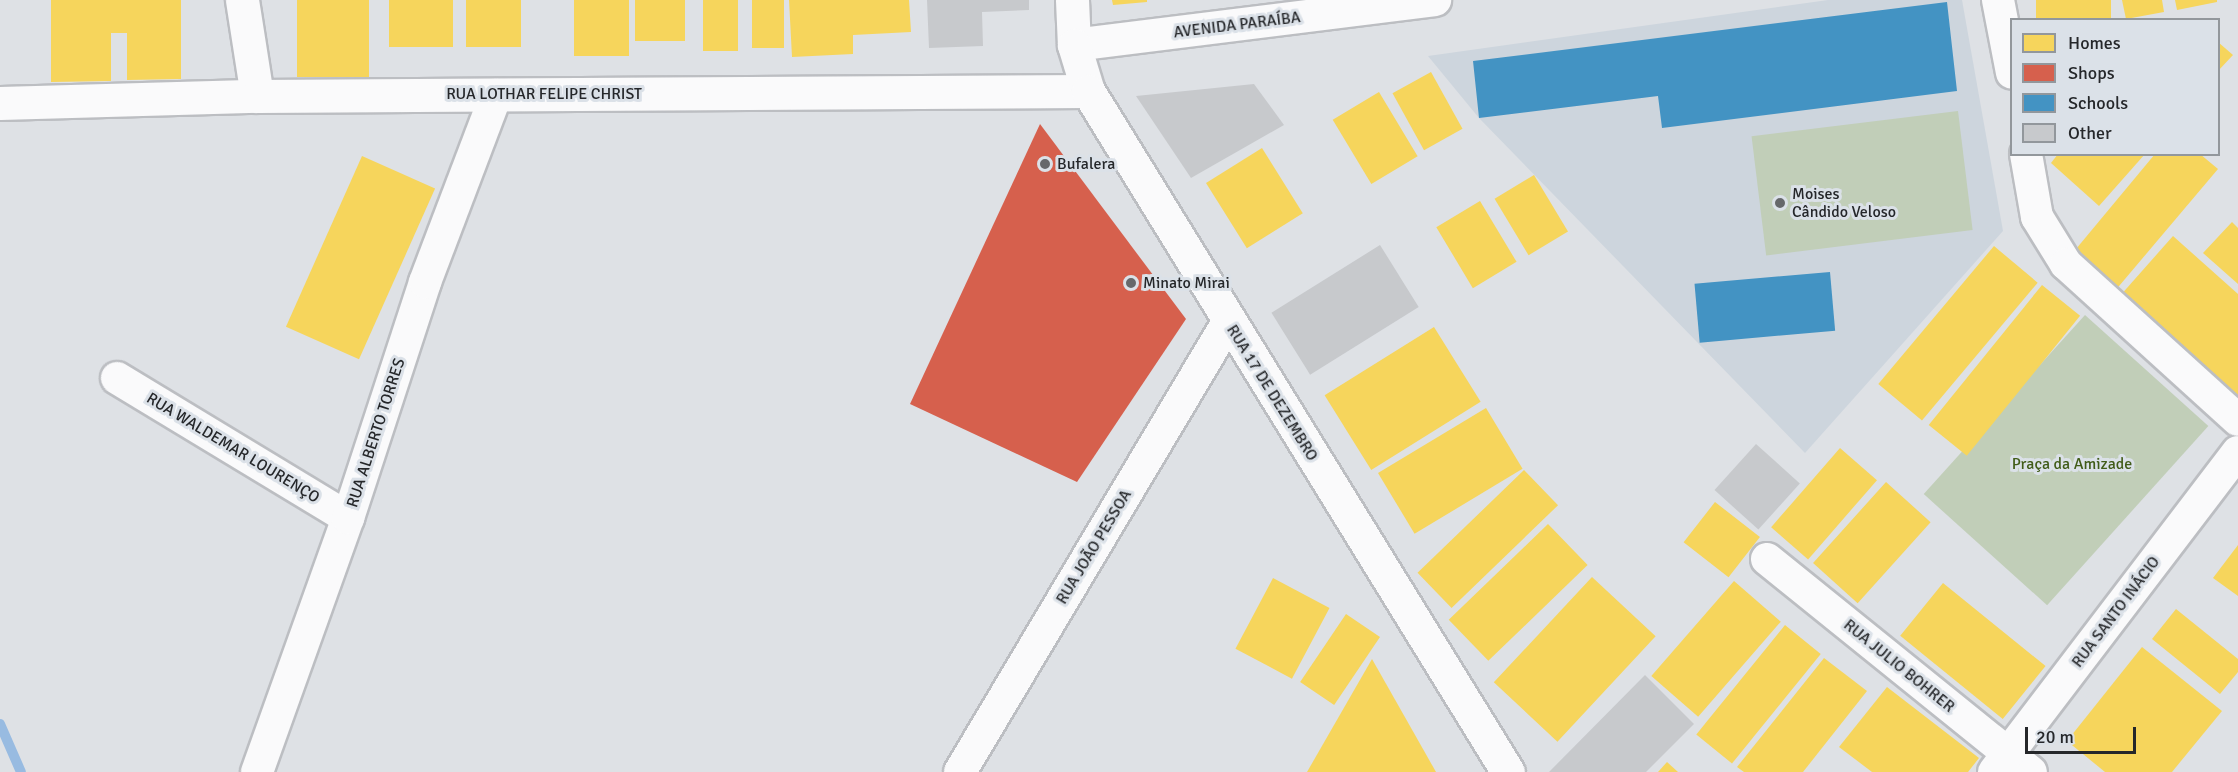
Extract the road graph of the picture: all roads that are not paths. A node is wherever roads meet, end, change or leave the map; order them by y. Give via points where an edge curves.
1 (242, 0) edge
2 (1072, 0) edge
3 (1435, 0) edge
4 (1998, 0) edge
5 (1074, 45) junction
6 (2010, 63) edge
7 (1088, 91) junction
8 (496, 95) junction
9 (257, 96) junction
10 (0, 104) edge
11 (2026, 156) edge
12 (1228, 322) junction
13 (117, 378) dead end
14 (2238, 420) edge
15 (2238, 452) edge
16 (348, 518) junction
17 (1767, 559) dead end
18 (2011, 766) edge
19 (257, 772) edge
20 (960, 772) edge
21 (1508, 772) edge

1 - 9 street
2 - 5 street, RUA 17 DE DEZEMBRO
3 - 5 street, AVENIDA PARAÍBA
4 - 6 street
5 - 7 street, RUA 17 DE DEZEMBRO
7 - 8 street, RUA LOTHAR FELIPE CHRIST
7 - 12 street, RUA 17 DE DEZEMBRO
8 - 9 street, RUA LOTHAR FELIPE CHRIST
8 - 16 street, RUA ALBERTO TORRES via 425,282
9 - 10 street, RUA LOTHAR FELIPE CHRIST
11 - 14 street via 2037,217 2066,264
12 - 20 street, RUA JOÃO PESSOA
12 - 21 street, RUA 17 DE DEZEMBRO
13 - 16 street, RUA WALDEMAR LOURENÇO
15 - 18 street, RUA SANTO INÁCIO
16 - 19 street, RUA ALBERTO TORRES
17 - 18 street, RUA JULIO BOHRER

